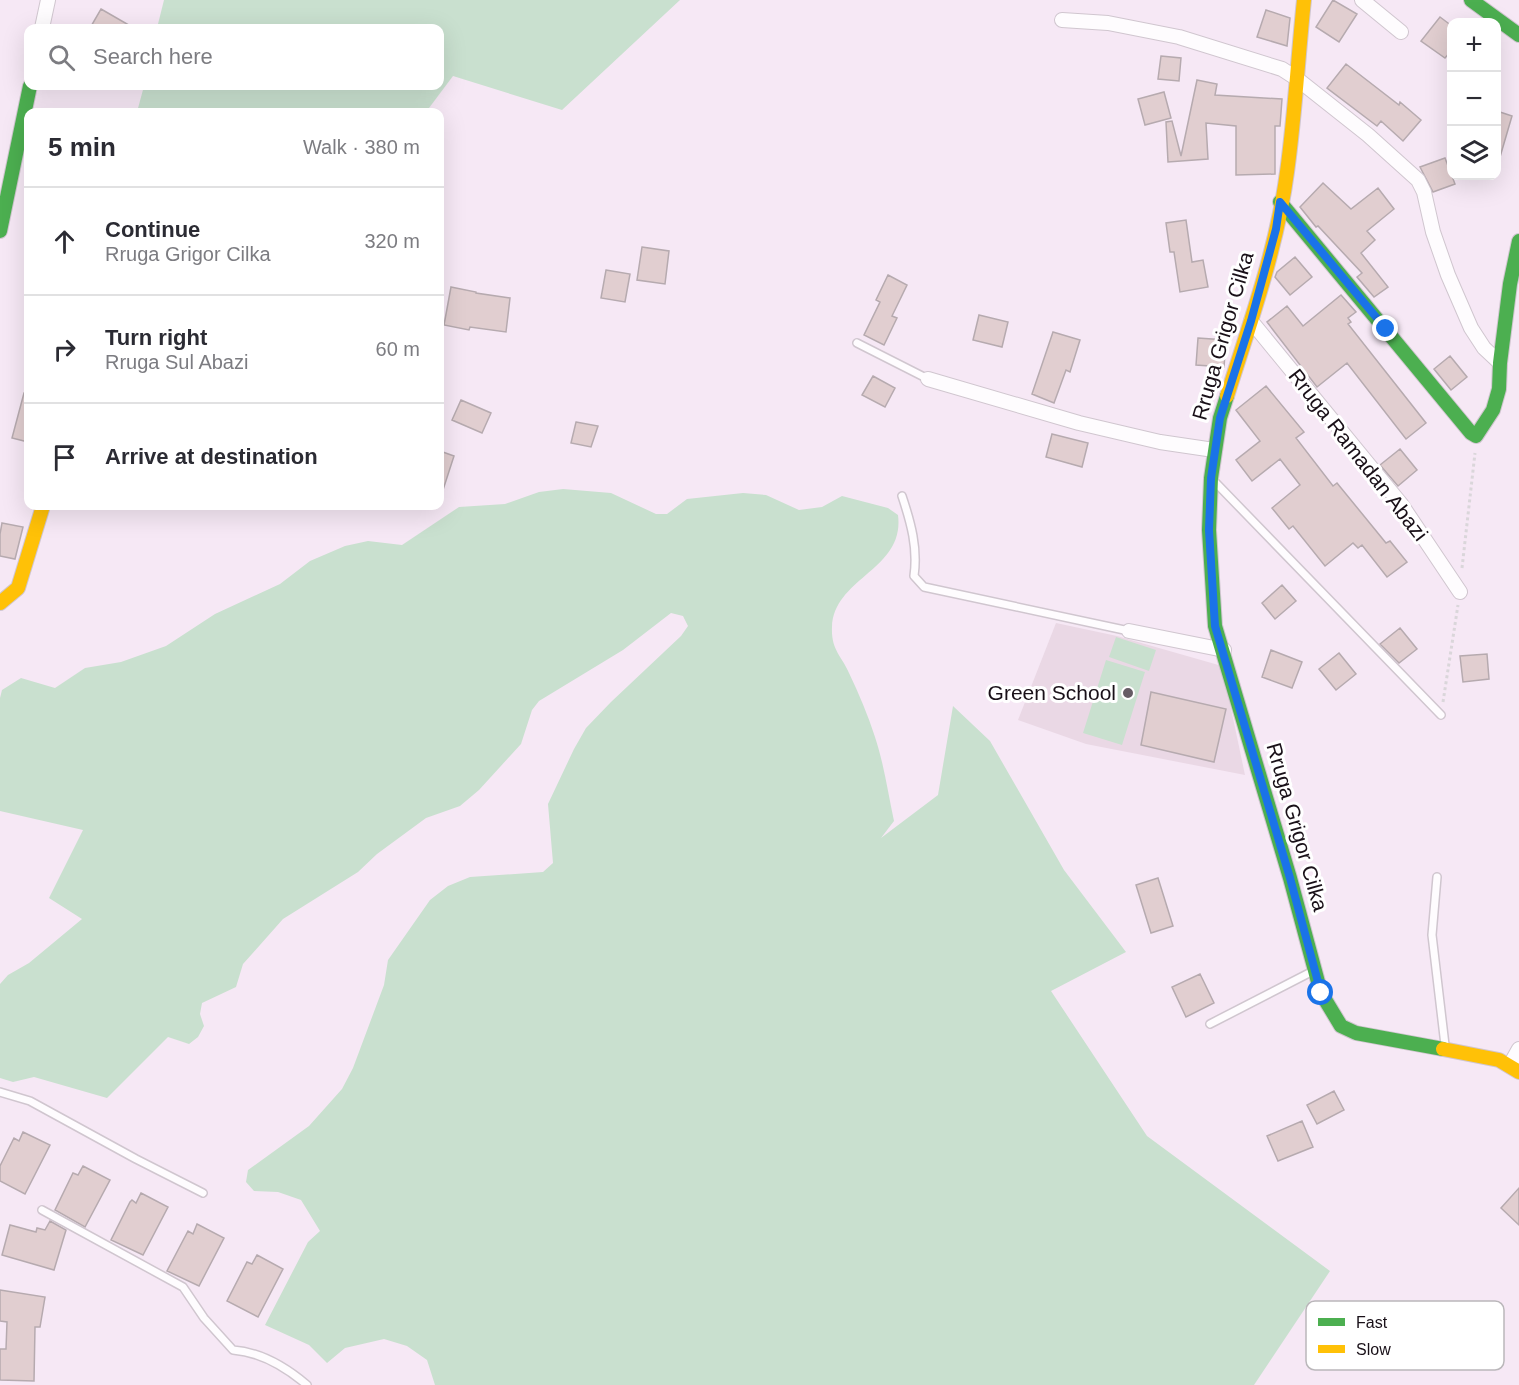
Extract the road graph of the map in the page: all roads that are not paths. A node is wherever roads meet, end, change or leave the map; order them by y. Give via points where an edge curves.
1 (48, 0) edge
2 (1304, 0) edge
3 (1362, 0) edge
4 (1471, 0) edge
5 (1062, 20) dead end
6 (43, 24) edge
7 (1401, 32) dead end
8 (1519, 35) edge
9 (1296, 78) junction
10 (29, 90) edge
11 (25, 108) edge
12 (24, 115) edge
13 (1280, 202) junction
14 (0, 231) edge
15 (1519, 241) edge
16 (1251, 321) junction
17 (857, 343) dead end
18 (1500, 363) junction
19 (928, 380) joint
20 (1214, 450) junction
21 (1211, 478) junction
22 (902, 496) dead end
23 (42, 510) edge
24 (1460, 592) dead end
25 (0, 603) edge
26 (1129, 632) joint
27 (1224, 650) junction
28 (1441, 716) dead end
29 (1437, 877) dead end
30 (1315, 970) junction
31 (1210, 1024) dead end
32 (1446, 1048) junction
33 (1519, 1049) edge
34 (1514, 1068) edge
35 (0, 1092) edge
36 (203, 1193) dead end
37 (42, 1210) dead end
38 (307, 1385) edge

1 - 6 street
2 - 9 street, Rruga Grigor Cilka
3 - 7 street
4 - 8 street
5 - 9 street via 1108,23 1179,37 1282,69
9 - 13 street, Rruga Grigor Cilka via 1287,173
9 - 18 street via 1418,180 1452,285 1484,348
10 - 11 street
12 - 14 street
13 - 16 street, Rruga Grigor Cilka
13 - 18 street via 1473,435 1479,434 1493,410
15 - 18 street
16 - 20 street, Rruga Grigor Cilka via 1220,418
16 - 24 street, Rruga Ramadan Abazi via 1401,504
17 - 19 lane
19 - 20 street via 1079,423
20 - 21 street, Rruga Grigor Cilka
21 - 27 street, Rruga Grigor Cilka via 1209,530 1215,626
21 - 28 lane
22 - 26 lane via 915,548 914,576 924,587
23 - 25 street via 18,588
26 - 27 street
27 - 30 street, Rruga Grigor Cilka
29 - 32 lane via 1432,935
30 - 31 lane
30 - 32 street, Rruga Grigor Cilka via 1321,993 1341,1026 1356,1033
32 - 34 street via 1499,1060
33 - 34 street
35 - 36 lane via 30,1101
37 - 38 lane via 183,1287 233,1350 248,1351 292,1372

